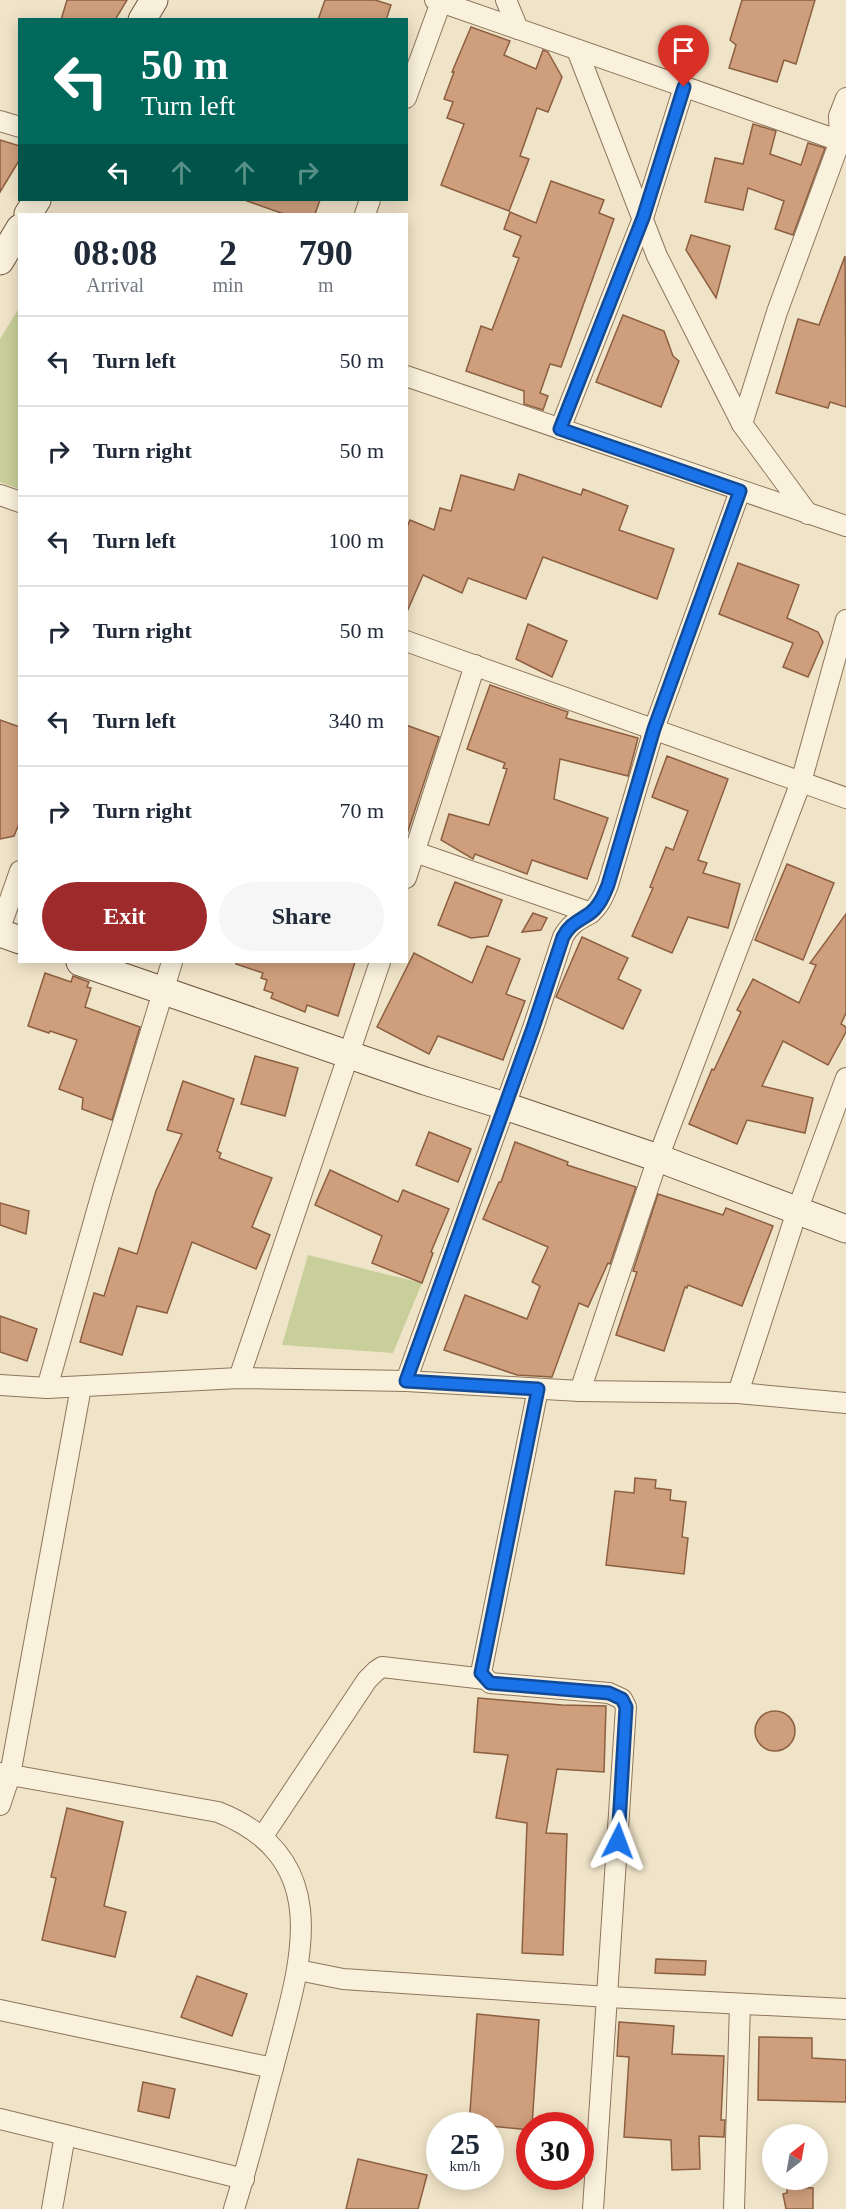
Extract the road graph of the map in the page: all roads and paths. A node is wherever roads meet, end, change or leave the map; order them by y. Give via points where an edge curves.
1 (153, 0) edge
2 (506, 0) edge
3 (438, 1) edge
4 (143, 18) edge
5 (518, 29) junction
6 (577, 50) junction
7 (684, 87) junction
8 (408, 92) edge
9 (846, 98) edge
10 (0, 121) edge
11 (18, 126) edge
12 (843, 142) edge
13 (643, 218) junction
14 (408, 377) edge
15 (742, 424) junction
16 (560, 429) junction
17 (740, 491) junction
18 (0, 495) edge
19 (18, 501) edge
20 (808, 514) junction
21 (846, 526) edge
22 (846, 620) edge
23 (408, 641) edge
24 (475, 665) junction
25 (654, 729) junction
26 (801, 782) junction
27 (846, 798) edge
28 (415, 852) junction
29 (408, 872) edge
30 (18, 877) edge
31 (591, 913) junction
32 (0, 928) edge
33 (0, 933) edge
34 (18, 939) edge
35 (83, 963) edge
36 (172, 963) edge
37 (380, 963) edge
38 (161, 991) junction
39 (348, 1055) junction
40 (846, 1078) edge
41 (505, 1106) junction
42 (658, 1158) junction
43 (797, 1211) junction
44 (846, 1229) edge
45 (239, 1378) junction
46 (406, 1381) junction
47 (0, 1385) edge
48 (81, 1387) junction
49 (47, 1388) junction
50 (538, 1389) junction
51 (580, 1391) junction
52 (738, 1393) junction
53 (846, 1403) edge
54 (485, 1679) junction
55 (5, 1774) edge
56 (0, 1804) edge
57 (263, 1836) junction
58 (298, 1970) junction
59 (608, 1997) junction
60 (740, 2004) junction
61 (846, 2009) edge
62 (0, 2010) edge
63 (273, 2068) junction
64 (0, 2119) edge
65 (65, 2135) junction
66 (244, 2179) junction
67 (52, 2209) edge
68 (234, 2209) edge
69 (593, 2209) edge
70 (734, 2209) edge

1 - 4 street
2 - 5 street
3 - 5 street
3 - 8 street
5 - 6 street
6 - 7 street
6 - 13 street
7 - 12 street
7 - 13 street
9 - 12 street via 839,116
10 - 11 street
12 - 15 street via 777,312
13 - 15 street via 657,256
13 - 16 street
14 - 16 street
15 - 20 street
16 - 17 street
17 - 20 street
17 - 25 street
18 - 19 street
20 - 21 street
22 - 26 street
23 - 24 street
24 - 25 street
24 - 28 street
25 - 26 street
25 - 31 street via 608,885
26 - 27 street
26 - 42 street
28 - 29 street
28 - 31 street
30 - 32 street
31 - 41 street via 569,926 563,937
33 - 34 street
35 - 38 street
36 - 38 street
37 - 39 street
38 - 39 street
38 - 49 street
39 - 41 street
39 - 45 street
40 - 43 street
41 - 42 street
41 - 46 street
42 - 43 street
42 - 51 street
43 - 44 street
43 - 52 street
45 - 46 street
45 - 48 street
46 - 50 street
47 - 49 street
48 - 49 street
48 - 55 street
50 - 51 street
50 - 54 street via 481,1673
51 - 52 street
52 - 53 street
54 - 57 street via 382,1668 376,1671
54 - 59 street via 490,1683 609,1693 622,1699 626,1707
55 - 56 street
55 - 57 street via 218,1812
57 - 58 street via 282,1857 294,1881 302,1917
58 - 59 street via 343,1979
58 - 63 street
59 - 60 street
59 - 69 street
60 - 61 street
60 - 70 street
62 - 63 street
63 - 66 street
64 - 65 street
65 - 66 street
65 - 67 street
66 - 68 street

